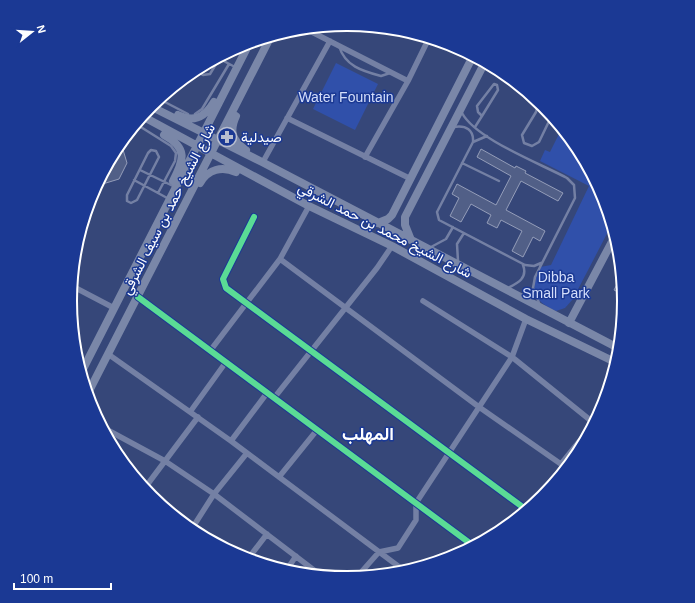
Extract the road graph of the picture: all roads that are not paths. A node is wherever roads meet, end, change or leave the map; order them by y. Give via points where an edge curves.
1 (314, 33) edge
2 (330, 41) junction
3 (268, 43) edge
4 (427, 43) edge
5 (339, 46) junction
6 (245, 51) edge
7 (224, 61) edge
8 (471, 61) edge
9 (229, 64) junction
10 (215, 66) edge
11 (482, 67) edge
12 (236, 70) junction
13 (391, 72) junction
14 (201, 74) edge
15 (465, 74) junction
16 (475, 79) junction
17 (408, 81) junction
18 (248, 82) junction
19 (165, 102) edge
20 (159, 107) edge
21 (460, 108) junction
22 (537, 108) edge
23 (157, 109) edge
24 (482, 116) junction
25 (287, 118) junction
26 (147, 120) edge
27 (146, 121) edge
28 (549, 121) edge
29 (141, 127) edge
30 (475, 127) junction
31 (450, 128) junction
32 (204, 133) junction
33 (487, 136) junction
34 (218, 140) junction
35 (473, 142) junction
36 (197, 147) junction
37 (211, 154) junction
38 (365, 156) junction
39 (264, 160) junction
40 (462, 163) junction
41 (140, 170) junction
42 (280, 172) junction
43 (150, 175) junction
44 (411, 179) junction
45 (134, 180) junction
46 (499, 181) dead end
47 (170, 185) junction
48 (144, 186) junction
49 (270, 186) junction
50 (158, 193) junction
51 (168, 198) junction
52 (309, 206) junction
53 (396, 206) junction
54 (407, 212) junction
55 (179, 216) junction
56 (254, 217) dead end
57 (378, 223) junction
58 (453, 227) junction
59 (464, 232) junction
60 (411, 240) junction
61 (612, 242) edge
62 (392, 246) junction
63 (426, 248) junction
64 (280, 259) junction
65 (541, 263) junction
66 (523, 264) junction
67 (460, 266) junction
68 (78, 289) edge
69 (505, 289) junction
70 (138, 296) junction
71 (424, 301) dead end
72 (247, 302) junction
73 (540, 307) junction
74 (114, 308) junction
75 (346, 308) junction
76 (526, 319) junction
77 (568, 323) junction
78 (614, 346) edge
79 (311, 350) junction
80 (210, 351) junction
81 (108, 354) junction
82 (512, 357) junction
83 (612, 360) edge
84 (226, 362) junction
85 (85, 366) edge
86 (91, 387) edge
87 (267, 393) junction
88 (274, 398) junction
89 (479, 407) junction
90 (190, 412) junction
91 (198, 417) junction
92 (590, 421) edge
93 (317, 430) junction
94 (110, 431) edge
95 (231, 441) junction
96 (577, 445) edge
97 (247, 453) junction
98 (450, 453) junction
99 (165, 461) junction
100 (561, 464) joint
101 (279, 478) junction
102 (147, 484) edge
103 (214, 494) junction
104 (416, 503) junction
105 (523, 507) edge
106 (195, 524) edge
107 (267, 534) junction
108 (469, 543) edge
109 (379, 552) junction
110 (252, 554) edge
111 (296, 556) junction
112 (289, 566) edge
113 (399, 567) edge
114 (314, 570) edge
115 (362, 571) edge

1 - 2 street
2 - 5 street
2 - 25 street
3 - 18 main road, شارع الشيخ حمد بن سيف الشرقي
4 - 17 street
5 - 13 street
5 - 13 lane via 348,63 381,76
6 - 12 main road, شارع الشيخ حمد بن سيف الشرقي
7 - 9 lane
8 - 15 main road
9 - 12 lane
9 - 19 lane via 202,109 196,114 187,114
10 - 14 lane via 210,74
11 - 16 main road
12 - 20 main road via 224,84 208,112 200,118 186,119
12 - 32 main road, شارع الشيخ حمد بن سيف الشرقي
13 - 17 street
15 - 16 main road
15 - 44 main road
16 - 21 main road
17 - 38 street
18 - 34 main road, شارع الشيخ حمد بن سيف الشرقي
18 - 39 main road via 232,123 232,136 241,147
21 - 30 lane
21 - 31 main road
22 - 28 lane via 522,135 524,143 529,146 537,144
23 - 32 main road, شارع الشيخ محمد بن حمد الشرقي
24 - 24 lane via 498,90 496,84 490,86 477,106
24 - 30 lane
25 - 38 street
25 - 39 street
26 - 36 main road, شارع الشيخ محمد بن حمد الشرقي
27 - 47 main road via 152,128 172,139 181,151 182,164
29 - 47 lane via 175,150 176,158
30 - 33 lane
31 - 35 lane via 462,126 468,129 473,135
31 - 54 main road
32 - 34 main road, شارع الشيخ محمد بن حمد الشرقي
32 - 36 main road, شارع الشيخ حمد بن سيف الشرقي
33 - 35 lane
33 - 65 lane via 567,178 574,185 575,198
34 - 37 main road, شارع الشيخ حمد بن سيف الشرقي
34 - 42 main road, شارع الشيخ محمد بن حمد الشرقي
35 - 40 lane
36 - 37 main road, شارع الشيخ محمد بن حمد الشرقي
36 - 47 main road, شارع الشيخ حمد بن سيف الشرقي
37 - 49 main road, شارع الشيخ محمد بن حمد الشرقي
37 - 55 main road, شارع الشيخ حمد بن سيف الشرقي
38 - 44 street
39 - 42 main road
40 - 46 lane
40 - 58 lane via 437,212 437,218 441,222
41 - 43 lane
41 - 43 lane via 149,151 156,151 158,157
41 - 45 lane
42 - 57 main road, شارع الشيخ محمد بن حمد الشرقي
43 - 47 lane
43 - 48 lane
44 - 53 main road
45 - 48 lane
45 - 48 lane via 126,197 129,202 136,202
47 - 50 lane
47 - 51 main road, شارع الشيخ حمد بن سيف الشرقي
48 - 50 lane
49 - 52 main road, شارع الشيخ محمد بن حمد الشرقي
49 - 55 main road via 258,184 226,168 213,170 203,178 191,201
50 - 51 lane
51 - 74 main road, شارع الشيخ حمد بن سيف الشرقي via 164,211
52 - 62 main road, شارع الشيخ محمد بن حمد الشرقي
52 - 64 street
53 - 54 main road
53 - 57 main road via 388,219
54 - 60 main road via 405,225
55 - 70 main road, شارع الشيخ حمد بن سيف الشرقي
56 - 72 street via 223,278 226,288
57 - 60 main road, شارع الشيخ محمد بن حمد الشرقي
58 - 59 lane
58 - 63 lane via 450,235 442,243
59 - 66 lane
59 - 67 lane via 456,250
60 - 63 main road, شارع الشيخ محمد بن حمد الشرقي
61 - 77 main road
62 - 75 street
62 - 76 main road, شارع الشيخ محمد بن حمد الشرقي
63 - 67 main road, شارع الشيخ محمد بن حمد الشرقي
64 - 72 street
64 - 75 street
65 - 66 lane via 534,266
65 - 73 lane via 533,284
66 - 69 lane via 525,270 522,279
67 - 69 main road, شارع الشيخ محمد بن حمد الشرقي
68 - 74 street
69 - 73 main road, شارع الشيخ محمد بن حمد الشرقي
70 - 80 street
70 - 81 main road, شارع الشيخ حمد بن سيف الشرقي
71 - 82 street
72 - 79 street
72 - 80 street
73 - 77 main road, شارع الشيخ محمد بن حمد الشرقي
74 - 85 main road, شارع الشيخ حمد بن سيف الشرقي
75 - 79 street
75 - 89 street
76 - 82 street
76 - 83 main road, شارع الشيخ محمد بن حمد الشرقي
77 - 78 main road, شارع الشيخ محمد بن حمد الشرقي
79 - 88 street
79 - 98 street
80 - 84 street
81 - 86 main road, شارع الشيخ حمد بن سيف الشرقي
81 - 90 street
82 - 89 street
82 - 92 street
84 - 87 street
84 - 90 street
87 - 88 street
87 - 95 street
88 - 93 street
89 - 98 street
89 - 100 street
90 - 91 street
91 - 95 street
91 - 99 street
93 - 101 street
93 - 104 street
94 - 99 street
95 - 97 street
96 - 100 street
97 - 101 street
97 - 103 street
98 - 104 street
98 - 105 street
99 - 102 street
99 - 103 street
101 - 109 street
103 - 106 street
103 - 107 street
104 - 108 street
104 - 109 street via 416,520 398,548
107 - 110 street
107 - 111 street
109 - 113 street
109 - 115 street
111 - 112 street
111 - 114 street

